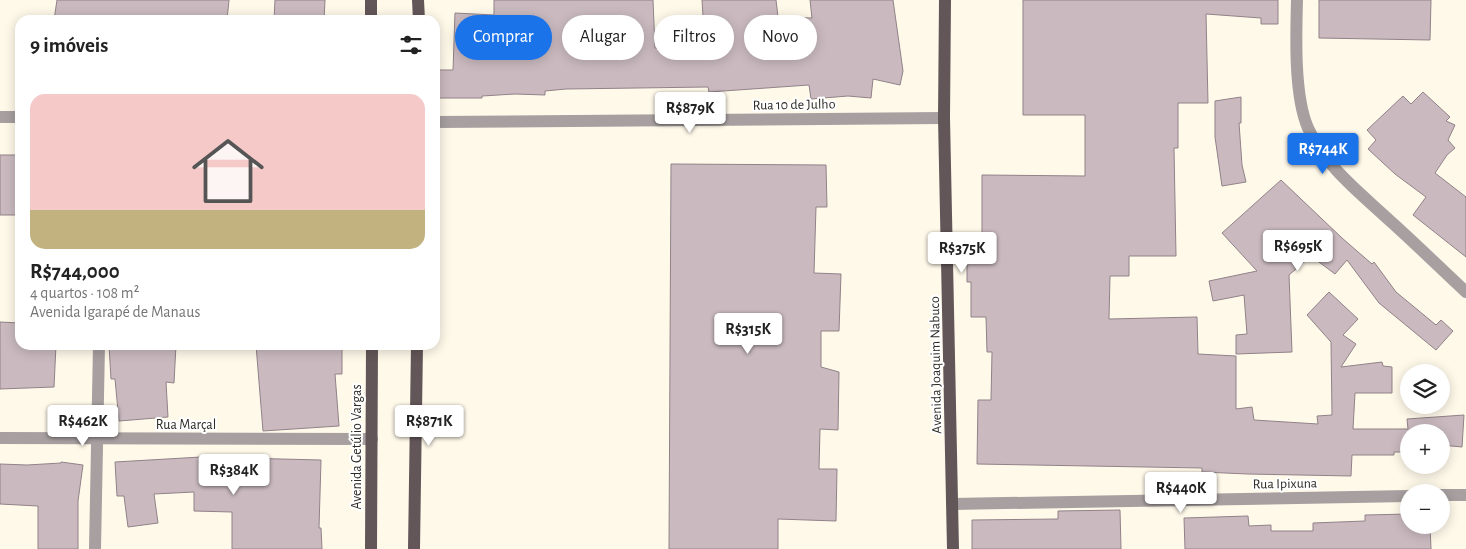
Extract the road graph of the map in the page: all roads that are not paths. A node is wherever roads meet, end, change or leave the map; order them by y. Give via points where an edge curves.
1 (371, 0) edge
2 (418, 0) edge
3 (945, 0) edge
4 (1296, 0) edge
5 (371, 15) edge
6 (419, 15) edge
7 (0, 117) edge
8 (15, 117) edge
9 (944, 118) junction
10 (440, 122) edge
11 (1466, 292) edge
12 (99, 350) edge
13 (372, 350) edge
14 (417, 350) edge
15 (0, 438) edge
16 (96, 439) junction
17 (372, 439) junction
18 (1400, 496) edge
19 (1450, 496) edge
20 (1466, 496) edge
21 (952, 504) junction
22 (95, 549) edge
23 (371, 549) edge
24 (414, 549) edge
25 (953, 549) edge

1 - 5 main road
2 - 6 main road
3 - 9 main road, Avenida Joaquim Nabuco
4 - 11 street via 1300,103 1320,150 1345,180
7 - 8 street
9 - 10 street, Rua 10 de Julho
9 - 21 main road, Avenida Joaquim Nabuco
12 - 16 street
13 - 17 main road, Avenida Getúlio Vargas
14 - 24 main road
15 - 16 street, Rua Marçal
16 - 17 street, Rua Marçal
16 - 22 street
17 - 23 main road, Avenida Getúlio Vargas
18 - 21 street, Rua Ipixuna
19 - 20 street
21 - 25 main road, Avenida Joaquim Nabuco

